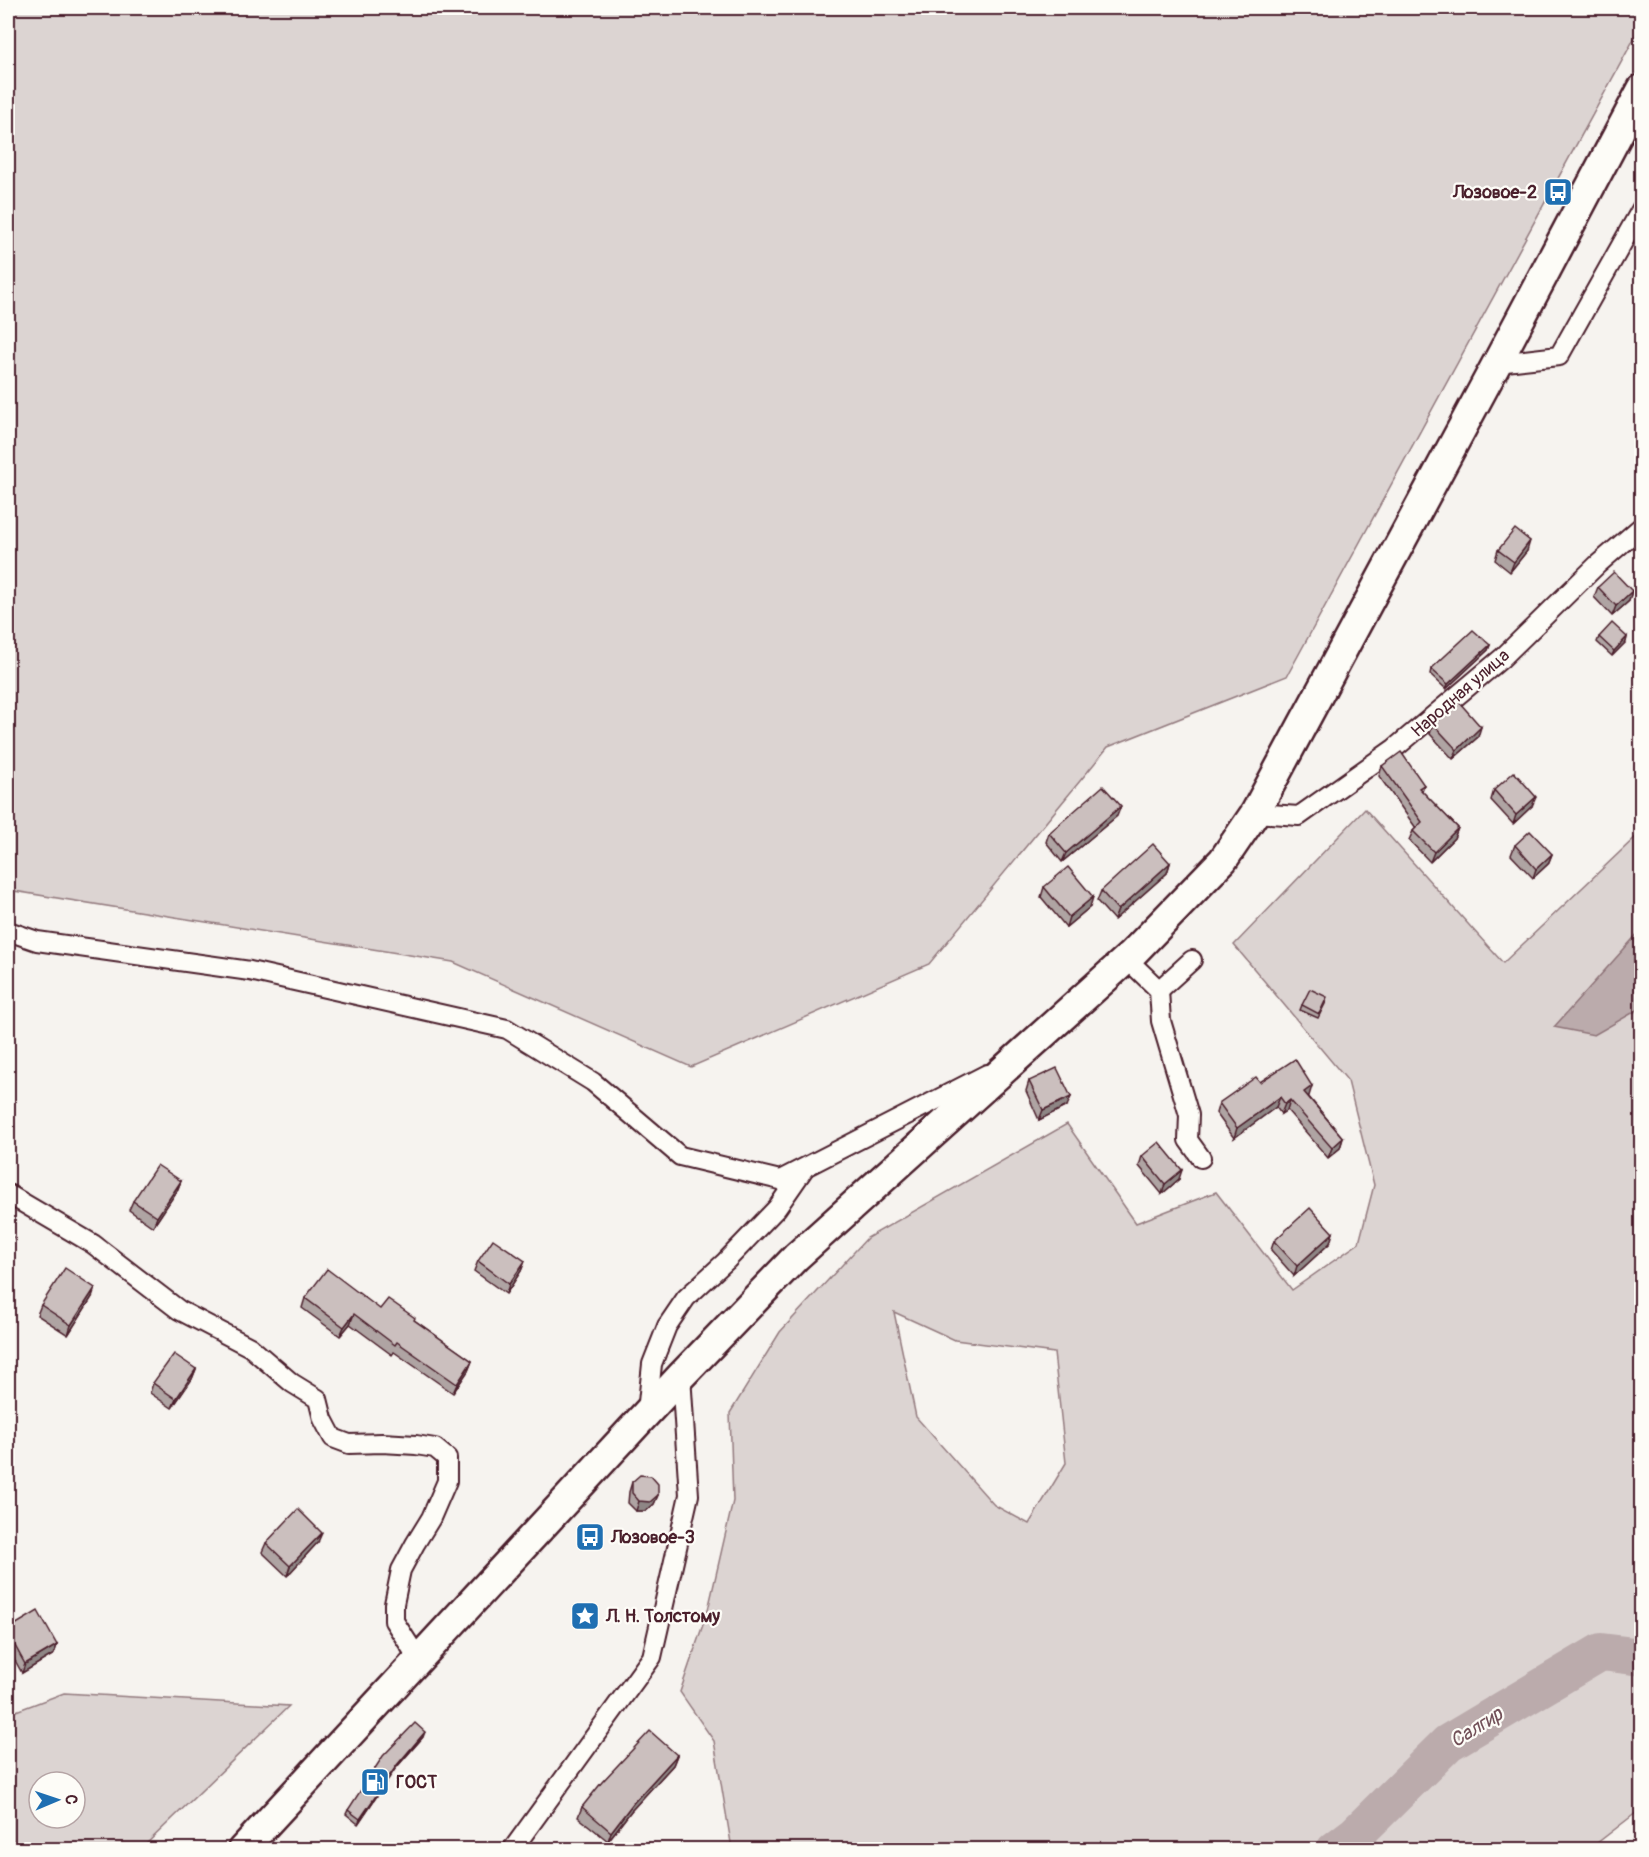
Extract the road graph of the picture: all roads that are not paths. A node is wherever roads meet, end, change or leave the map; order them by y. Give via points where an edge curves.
1 (1641, 89) edge
2 (1641, 208) edge
3 (1497, 363) junction
4 (1641, 526) edge
5 (1255, 813) junction
6 (8, 931) edge
7 (1127, 959) junction
8 (1192, 960) dead end
9 (1159, 990) junction
10 (1016, 1059) junction
11 (1201, 1158) dead end
12 (806, 1167) junction
13 (8, 1194) edge
14 (681, 1376) junction
15 (647, 1412) junction
16 (419, 1660) junction
17 (242, 1850) edge
18 (512, 1850) edge

1 - 3 main road
2 - 3 street via 1559,356
3 - 5 main road
4 - 5 street, Народная улица via 1502,658 1395,748 1299,816
5 - 7 main road via 1223,860
6 - 12 street via 37,941 249,971 507,1029 593,1082 680,1156 780,1180
7 - 9 street
7 - 10 main road
8 - 9 street
9 - 11 street via 1161,1021 1189,1115 1188,1140
10 - 12 street
10 - 14 main road via 796,1257
12 - 15 street via 777,1208 686,1298 667,1326 652,1364
13 - 16 street via 93,1244 179,1310 250,1347 318,1400 333,1438 349,1444 416,1444 435,1448 447,1458 447,1481 401,1570 394,1604 394,1621
14 - 15 main road
14 - 18 street via 689,1496 652,1657
15 - 16 main road
16 - 17 main road

